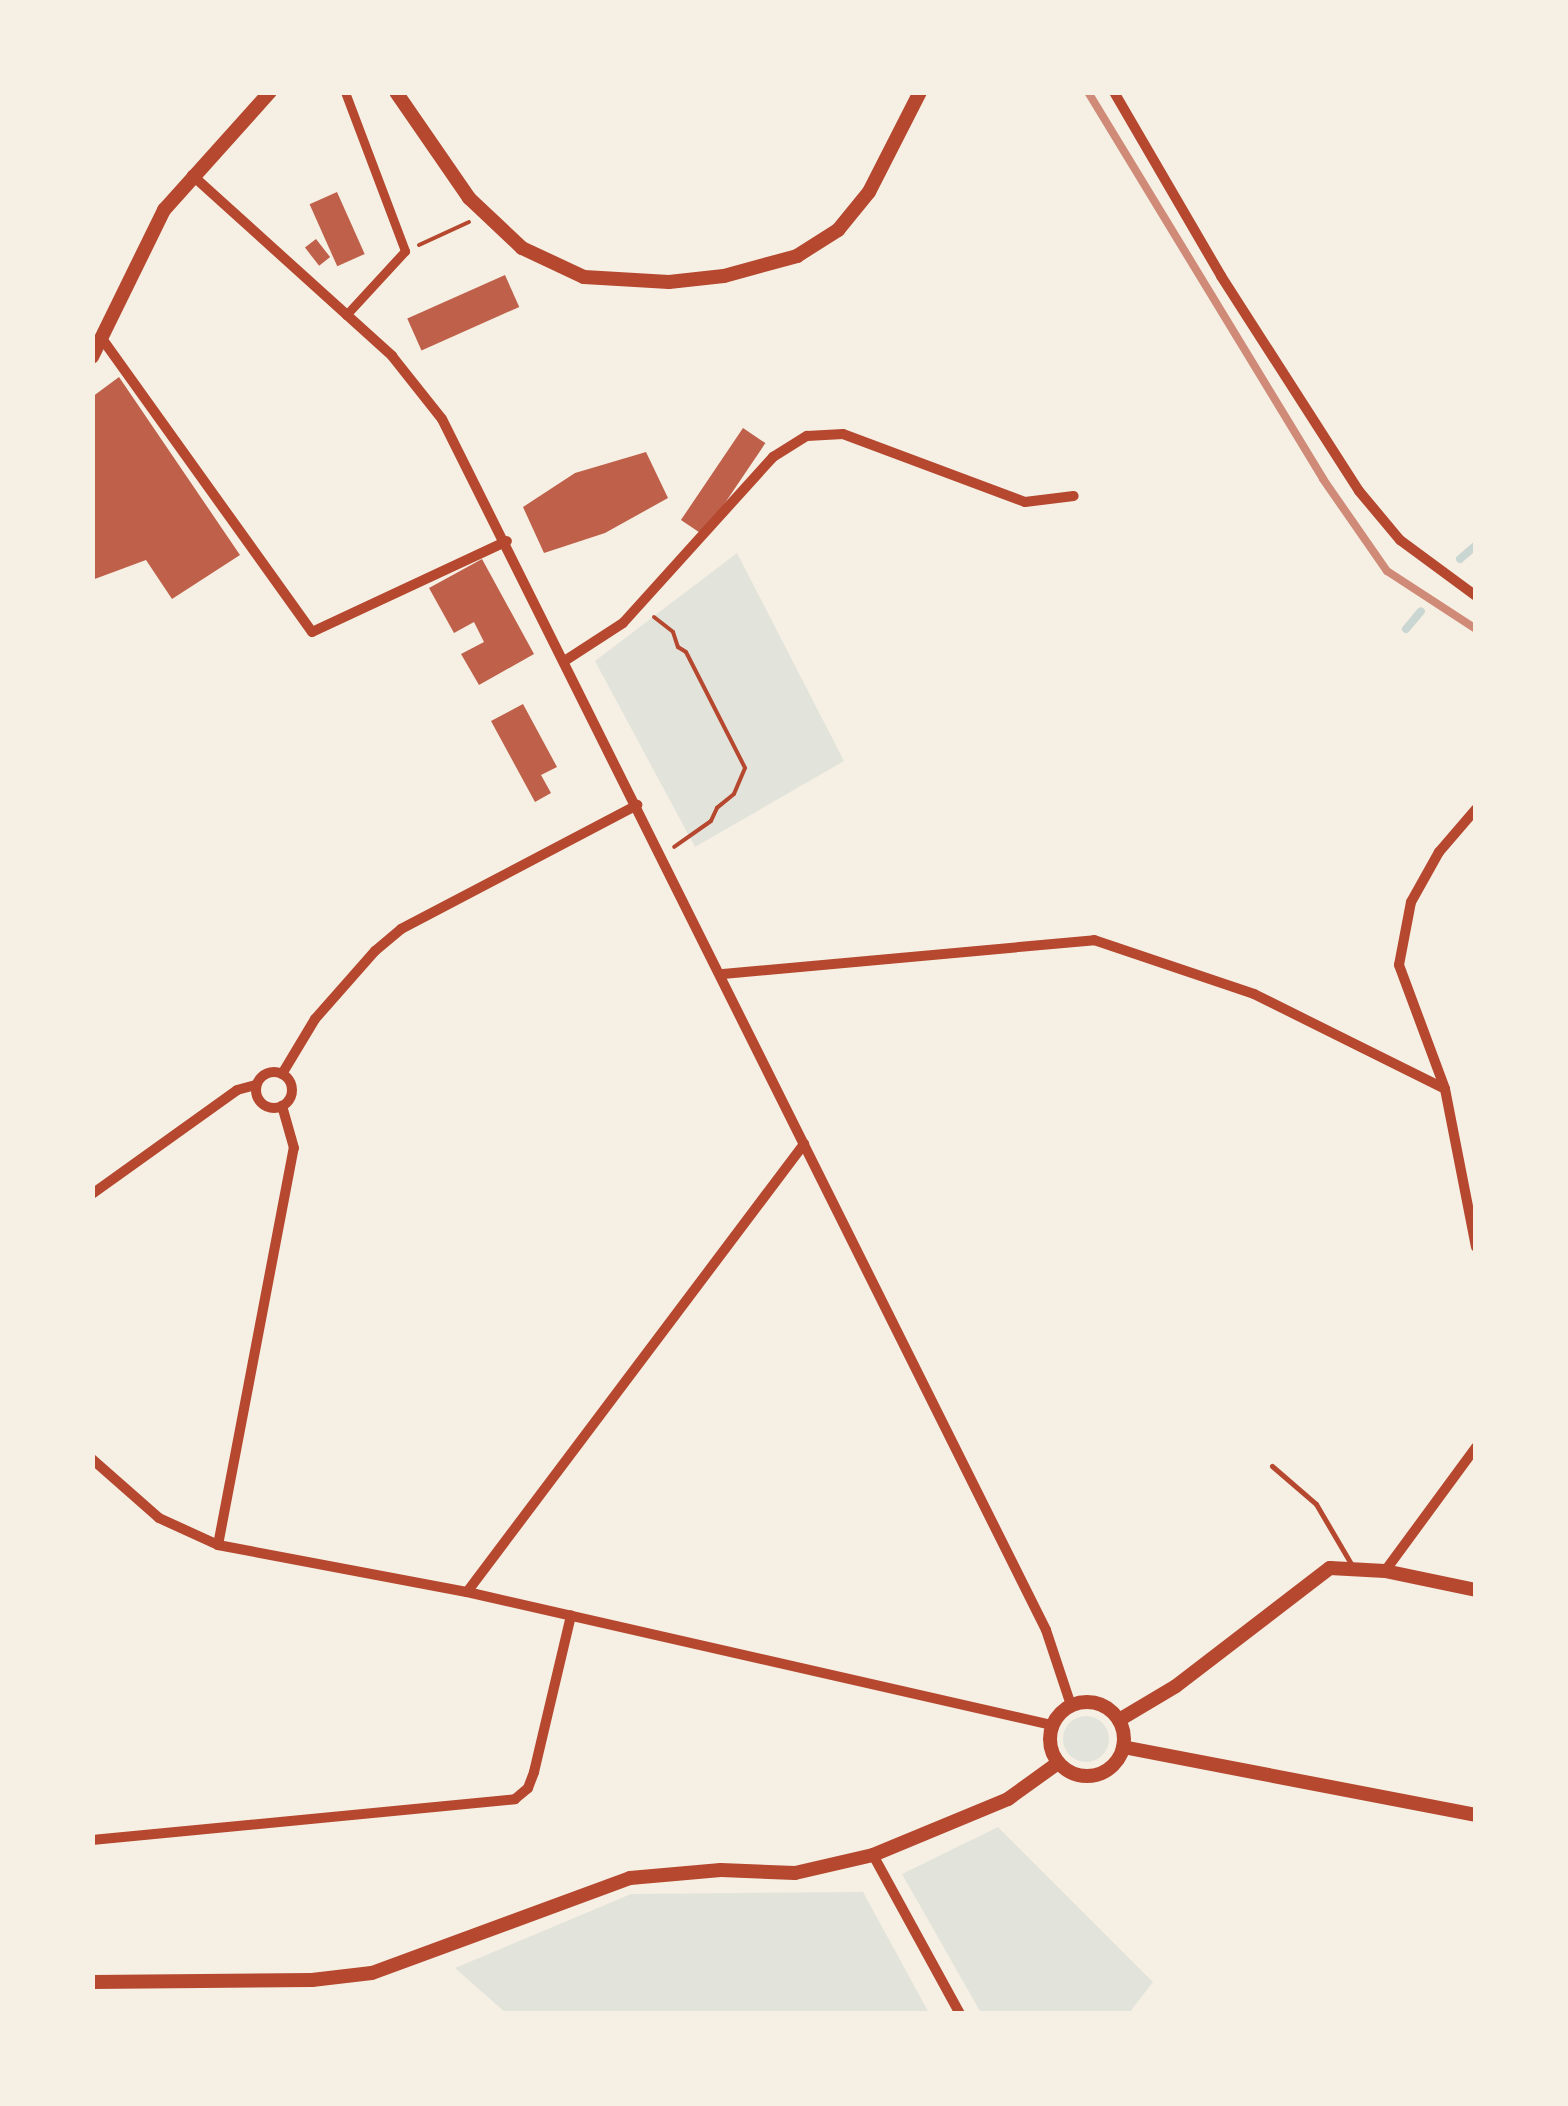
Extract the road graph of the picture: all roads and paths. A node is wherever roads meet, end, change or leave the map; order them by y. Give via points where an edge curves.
1 (270, 92) edge
2 (344, 92) edge
3 (396, 92) edge
4 (920, 92) edge
5 (1114, 92) edge
6 (192, 175) junction
7 (486, 215) junction
8 (405, 251) junction
9 (346, 315) junction
10 (103, 340) junction
11 (92, 357) edge
12 (1074, 496) dead end
13 (507, 541) junction
14 (1476, 596) edge
15 (643, 600) junction
16 (566, 660) junction
17 (637, 805) junction
18 (1476, 809) edge
19 (661, 853) junction
20 (723, 974) junction
21 (282, 1074) junction
22 (256, 1085) junction
23 (1445, 1089) junction
24 (282, 1106) junction
25 (804, 1144) junction
26 (92, 1194) edge
27 (1476, 1247) edge
28 (1476, 1447) edge
29 (92, 1459) edge
30 (1272, 1466) dead end
31 (218, 1546) junction
32 (1353, 1566) junction
33 (1385, 1571) junction
34 (1476, 1590) edge
35 (467, 1592) junction
36 (571, 1615) junction
37 (1071, 1706) junction
38 (1118, 1720) junction
39 (1052, 1724) junction
40 (1123, 1747) junction
41 (1058, 1763) junction
42 (1476, 1815) edge
43 (92, 1840) edge
44 (873, 1855) junction
45 (92, 1982) edge
46 (960, 2014) edge

1 - 6 street
2 - 8 street
3 - 7 street
4 - 7 street via 855,212 797,256 724,276 668,282 584,278 522,248
5 - 14 street via 1220,276 1359,491 1400,540
6 - 9 street
6 - 10 street via 164,210
7 - 8 path
8 - 9 street
9 - 13 street via 392,356 442,419
10 - 11 street
10 - 13 street via 312,632
12 - 15 street via 1026,502 843,434 807,436 774,457
13 - 16 street
15 - 16 street via 623,623
15 - 19 path via 686,652 746,768 711,821
16 - 17 street
17 - 19 street
17 - 21 street via 402,930 315,1019
18 - 23 street via 1439,852 1411,902 1399,965
19 - 20 street
20 - 23 street via 1094,940 1254,994
20 - 25 street
21 - 22 street via 268,1073
21 - 24 street via 292,1092
22 - 24 street via 260,1103
22 - 26 street via 238,1090
23 - 27 street
24 - 31 street via 294,1148
25 - 35 street
25 - 37 street via 1046,1630
28 - 33 street
29 - 31 street via 160,1518
30 - 32 lane via 1316,1504
31 - 35 street
32 - 33 street
32 - 38 street via 1330,1568 1311,1580 1176,1686
33 - 34 street
35 - 36 street
36 - 39 street
36 - 43 street via 534,1772 515,1798
37 - 38 street via 1103,1706
37 - 39 street
38 - 40 street
39 - 41 street via 1050,1745
40 - 41 street via 1112,1767 1090,1776
40 - 42 street
41 - 44 street via 1008,1799
44 - 45 street via 795,1873 720,1870 630,1878 372,1973 312,1980
44 - 46 street

